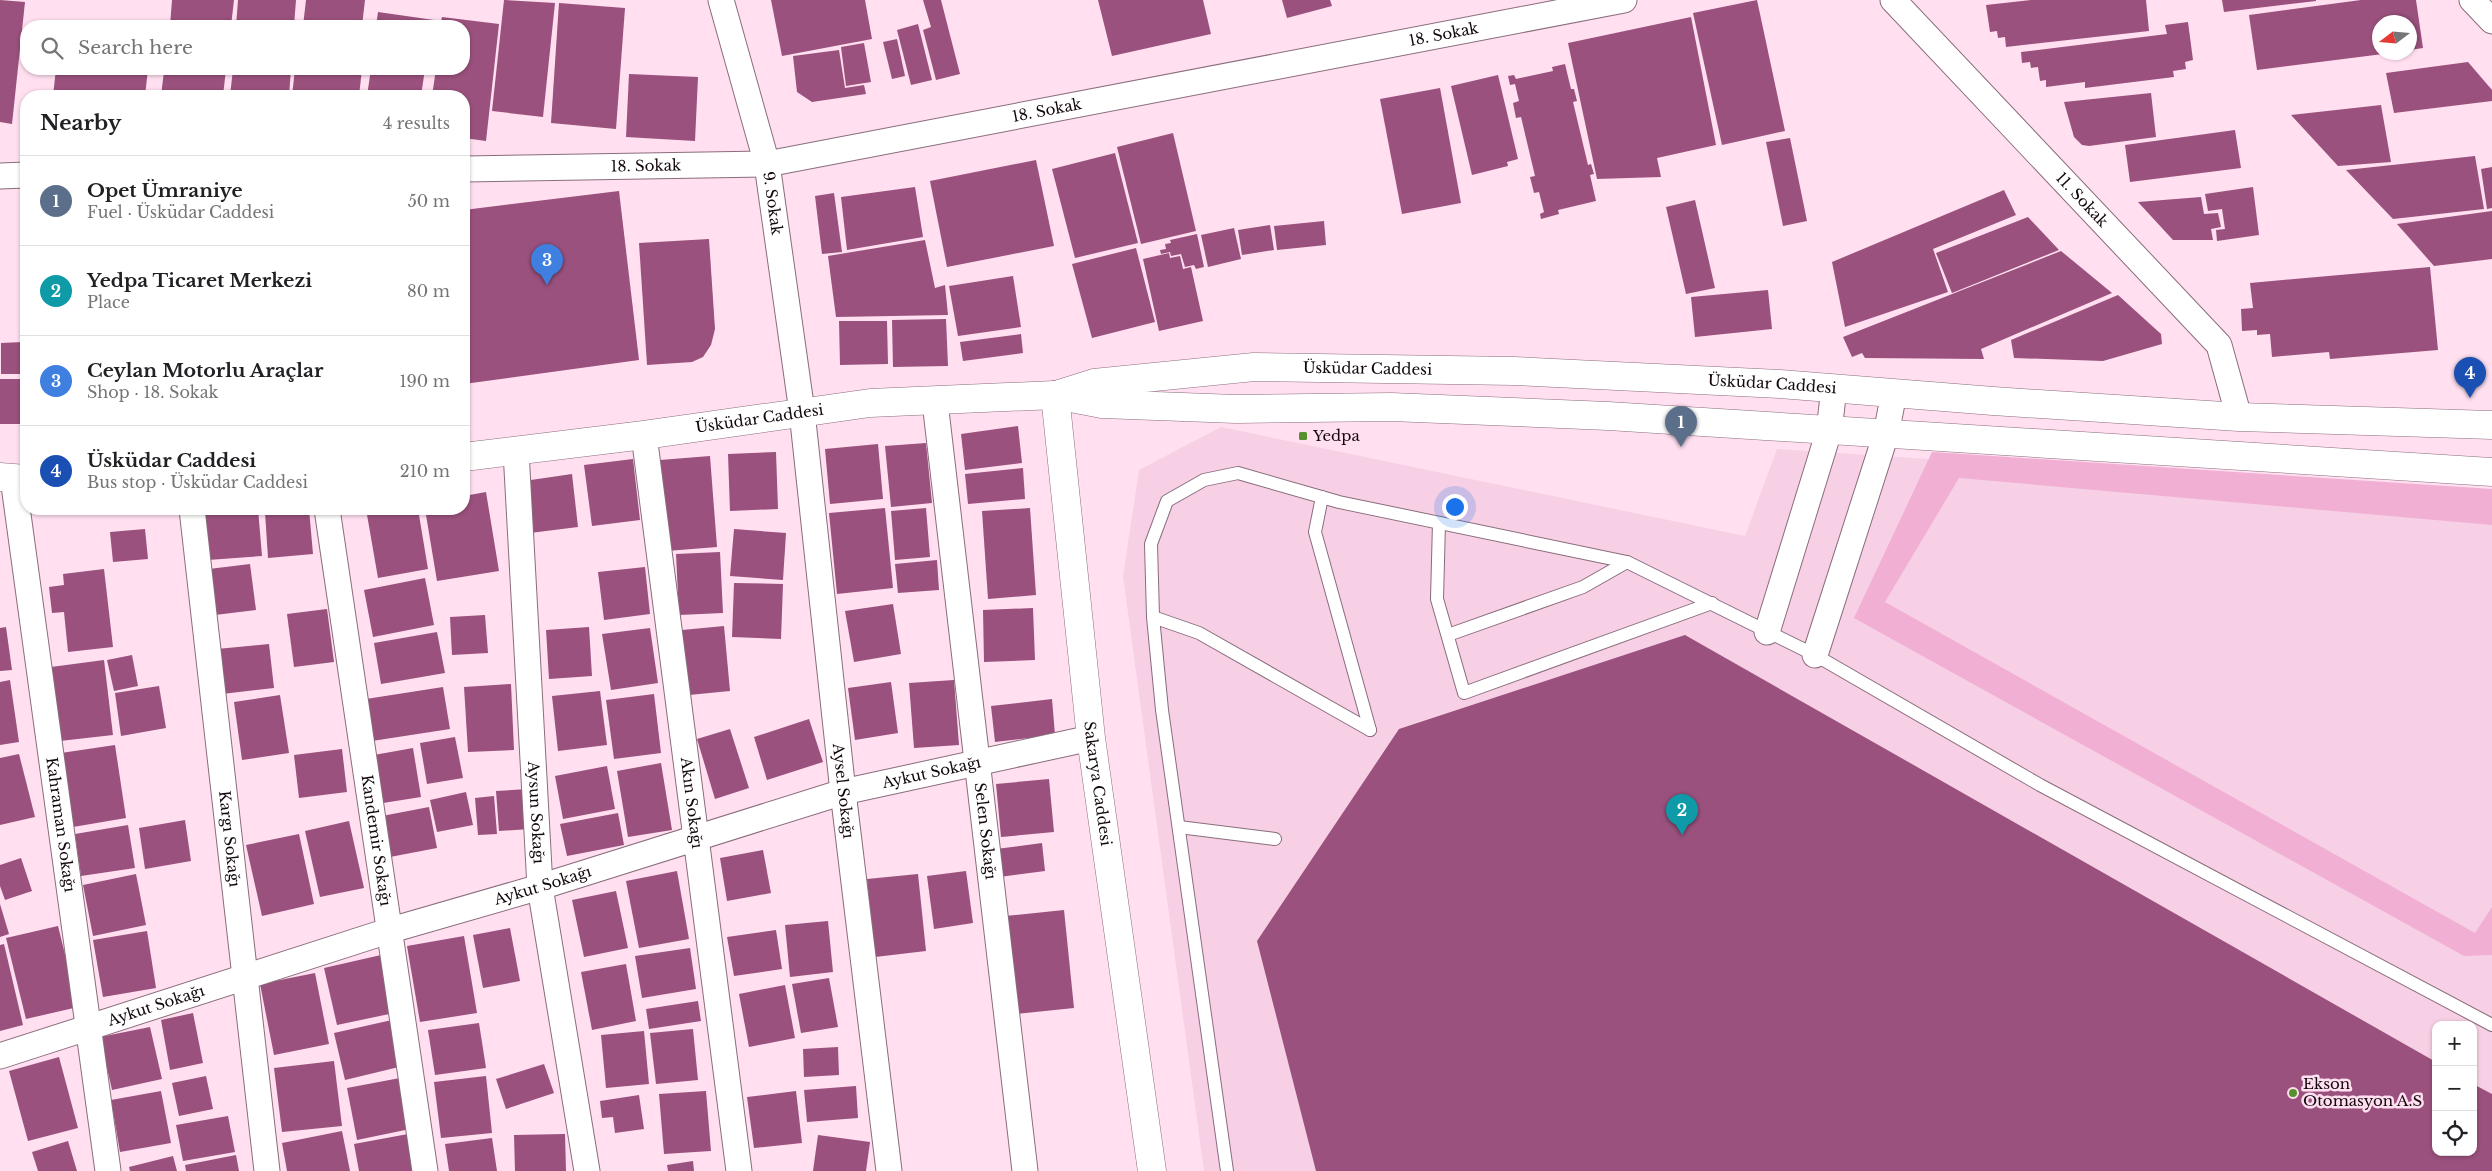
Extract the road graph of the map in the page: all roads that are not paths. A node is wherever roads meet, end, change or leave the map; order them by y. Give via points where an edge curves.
1 (721, 0) edge
2 (1624, 0) edge
3 (1893, 0) edge
4 (2472, 0) edge
5 (2492, 21) edge
6 (767, 164) junction
7 (470, 168) edge
8 (0, 176) edge
9 (20, 176) edge
10 (1834, 388) junction
11 (1894, 393) junction
12 (1055, 395) junction
13 (935, 402) junction
14 (802, 412) junction
15 (2240, 417) junction
16 (2492, 425) edge
17 (1829, 431) junction
18 (1886, 434) junction
19 (644, 435) junction
20 (516, 450) junction
21 (470, 456) edge
22 (2492, 472) edge
23 (13, 478) edge
24 (1322, 497) junction
25 (193, 515) edge
26 (327, 515) edge
27 (1439, 523) junction
28 (1627, 562) junction
29 (1712, 603) junction
30 (1153, 617) junction
31 (1768, 632) junction
32 (1448, 635) junction
33 (1815, 656) junction
34 (1091, 738) junction
35 (978, 764) junction
36 (843, 792) junction
37 (1179, 827) junction
38 (695, 838) junction
39 (1275, 839) dead end
40 (540, 887) junction
41 (391, 930) junction
42 (244, 977) junction
43 (2492, 1025) edge
44 (87, 1029) junction
45 (0, 1056) edge
46 (108, 1171) edge
47 (268, 1171) edge
48 (425, 1171) edge
49 (587, 1171) edge
50 (739, 1171) edge
51 (889, 1171) edge
52 (1025, 1171) edge
53 (1152, 1171) edge
54 (1227, 1171) edge

1 - 6 street, 9. Sokak
2 - 6 street, 18. Sokak
3 - 15 street, 11. Sokak via 2219,345
4 - 5 street
6 - 7 street, 18. Sokak
6 - 14 street, 9. Sokak
8 - 9 street
10 - 11 main road, Üsküdar Caddesi
10 - 12 main road, Üsküdar Caddesi via 1514,371 1254,367 1094,382
10 - 17 street
11 - 15 main road, Üsküdar Caddesi
11 - 18 street
12 - 13 main road, Üsküdar Caddesi
12 - 17 main road, Üsküdar Caddesi via 1102,404 1236,409 1391,408 1608,416
12 - 34 main road, Sakarya Caddesi
13 - 14 main road, Üsküdar Caddesi via 870,403
13 - 35 street, Selen Sokağı
14 - 19 main road, Üsküdar Caddesi
14 - 36 street, Aysel Sokağı
15 - 16 main road, Üsküdar Caddesi
17 - 18 main road, Üsküdar Caddesi
17 - 31 street
18 - 22 main road, Üsküdar Caddesi
18 - 33 street
19 - 20 main road, Üsküdar Caddesi
19 - 38 street, Akın Sokağı
20 - 21 main road, Üsküdar Caddesi
20 - 40 street, Aysun Sokağı
23 - 44 street, Kahraman Sokağı
24 - 27 lane
24 - 30 lane via 1238,473 1204,480 1166,501 1151,544
24 - 30 lane via 1315,532 1370,730 1199,633
25 - 42 street, Kargı Sokağı
26 - 41 street, Kandemir Sokağı
27 - 28 lane
27 - 32 lane via 1437,599
28 - 29 lane
28 - 32 lane via 1583,587
29 - 31 lane
29 - 32 lane via 1464,693
30 - 37 lane
31 - 33 lane
33 - 43 lane via 2040,785
34 - 35 street, Aykut Sokağı
34 - 53 main road, Sakarya Caddesi
35 - 36 street, Aykut Sokağı
35 - 52 street, Selen Sokağı
36 - 38 street, Aykut Sokağı
36 - 51 street, Aysel Sokağı
37 - 39 lane
37 - 54 lane
38 - 40 street, Aykut Sokağı
38 - 50 street, Akın Sokağı
40 - 41 street, Aykut Sokağı
40 - 49 street, Aysun Sokağı
41 - 42 street, Aykut Sokağı
41 - 48 street, Kandemir Sokağı
42 - 44 street, Aykut Sokağı
42 - 47 street, Kargı Sokağı
44 - 45 street, Aykut Sokağı
44 - 46 street, Kahraman Sokağı

